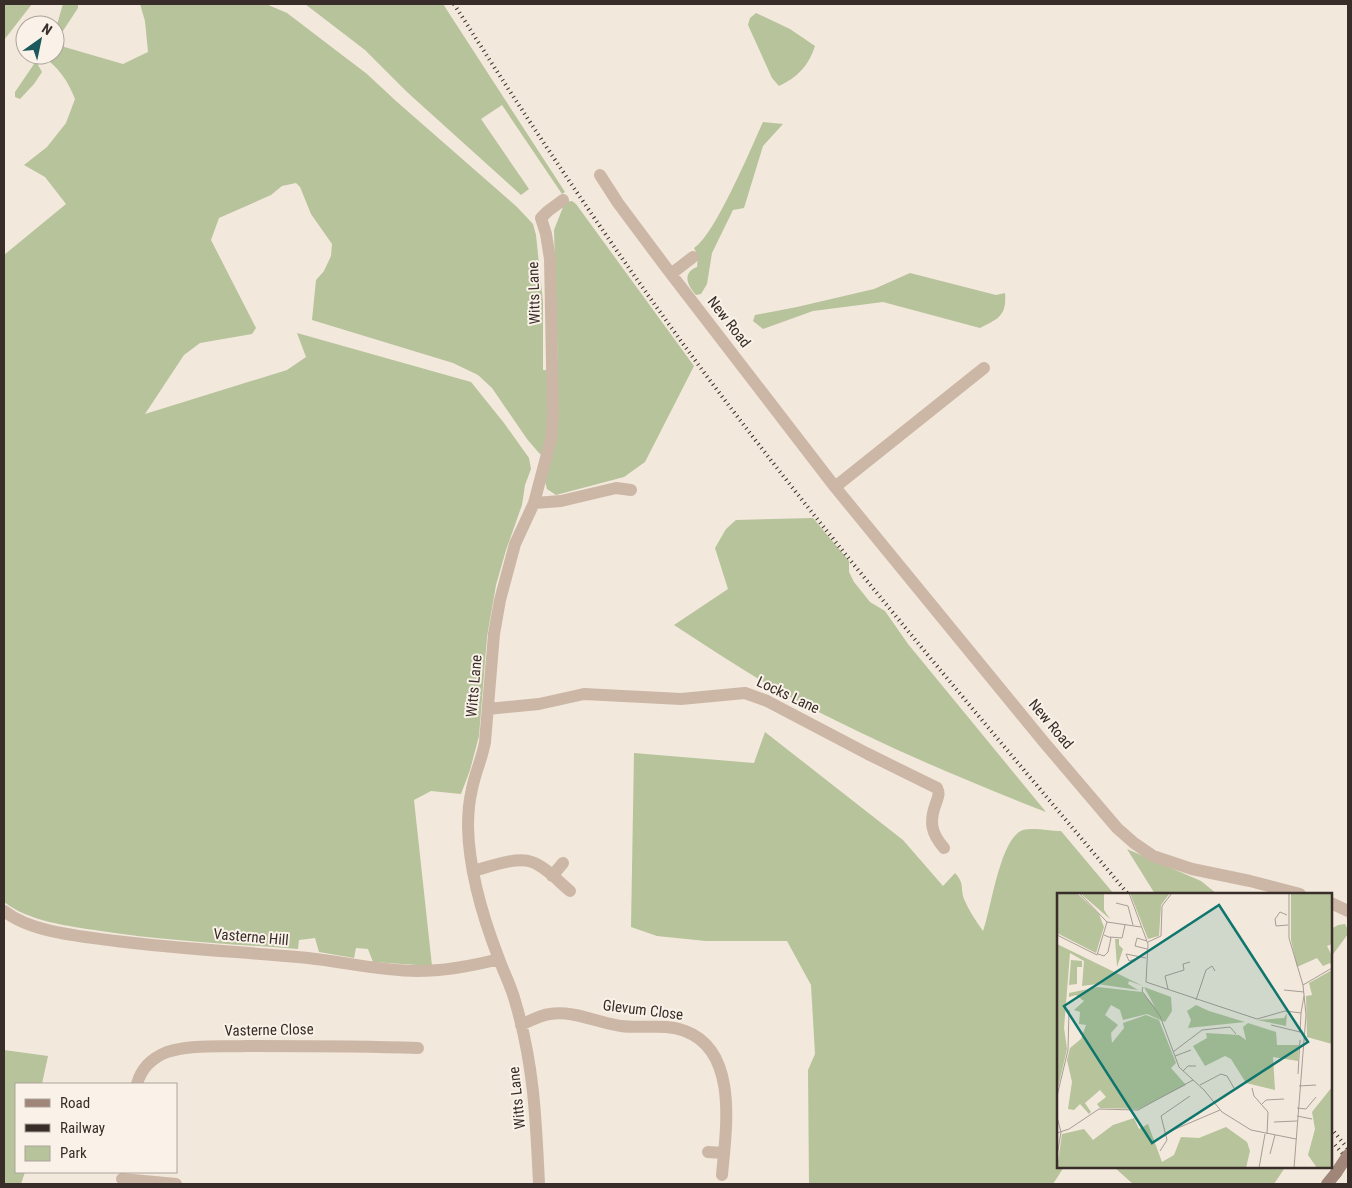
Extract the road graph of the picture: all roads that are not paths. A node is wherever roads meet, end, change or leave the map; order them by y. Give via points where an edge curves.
1 (600, 175) dead end
2 (563, 200) dead end
3 (693, 257) dead end
4 (671, 274) junction
5 (984, 368) dead end
6 (835, 488) junction
7 (631, 490) dead end
8 (534, 503) junction
9 (488, 709) junction
10 (944, 848) dead end
11 (563, 863) dead end
12 (473, 871) junction
13 (552, 876) junction
14 (570, 891) dead end
15 (1296, 893) edge
16 (1332, 903) edge
17 (4, 911) edge
18 (1348, 911) edge
19 (499, 959) junction
20 (521, 1024) junction
21 (418, 1048) dead end
22 (137, 1083) edge
23 (708, 1152) dead end
24 (724, 1153) junction
25 (1348, 1156) edge
26 (722, 1175) dead end
27 (122, 1178) edge
28 (176, 1184) edge
29 (539, 1184) edge
30 (1327, 1184) edge

1 - 4 street, New Road
2 - 8 street, Witts Lane via 541,218 550,259 553,415 551,439
3 - 4 street
4 - 6 street, New Road
5 - 6 street
6 - 15 street, New Road via 1054,754 1117,828 1134,843 1153,856 1192,869
7 - 8 street via 616,488 562,501
8 - 9 street, Witts Lane via 515,544 500,600
9 - 10 street, Locks Lane via 539,704 584,694 681,699 736,693 754,695 937,788 939,794 932,822 935,838
9 - 12 street, Witts Lane via 482,758 471,790 468,815
11 - 13 street
12 - 13 street via 526,860
12 - 19 street, Witts Lane
13 - 14 street
16 - 18 street
17 - 19 street, Vasterne Hill via 39,929 153,945 344,962 378,970 444,970
19 - 20 street, Witts Lane
20 - 24 street, Glevum Close via 555,1013 622,1026 672,1028 697,1037 716,1058 723,1075
20 - 29 street, Witts Lane via 533,1081
21 - 22 street, Vasterne Close via 179,1049 151,1061
23 - 24 street
24 - 26 street, Glevum Close
25 - 30 street, bridge
27 - 28 street

